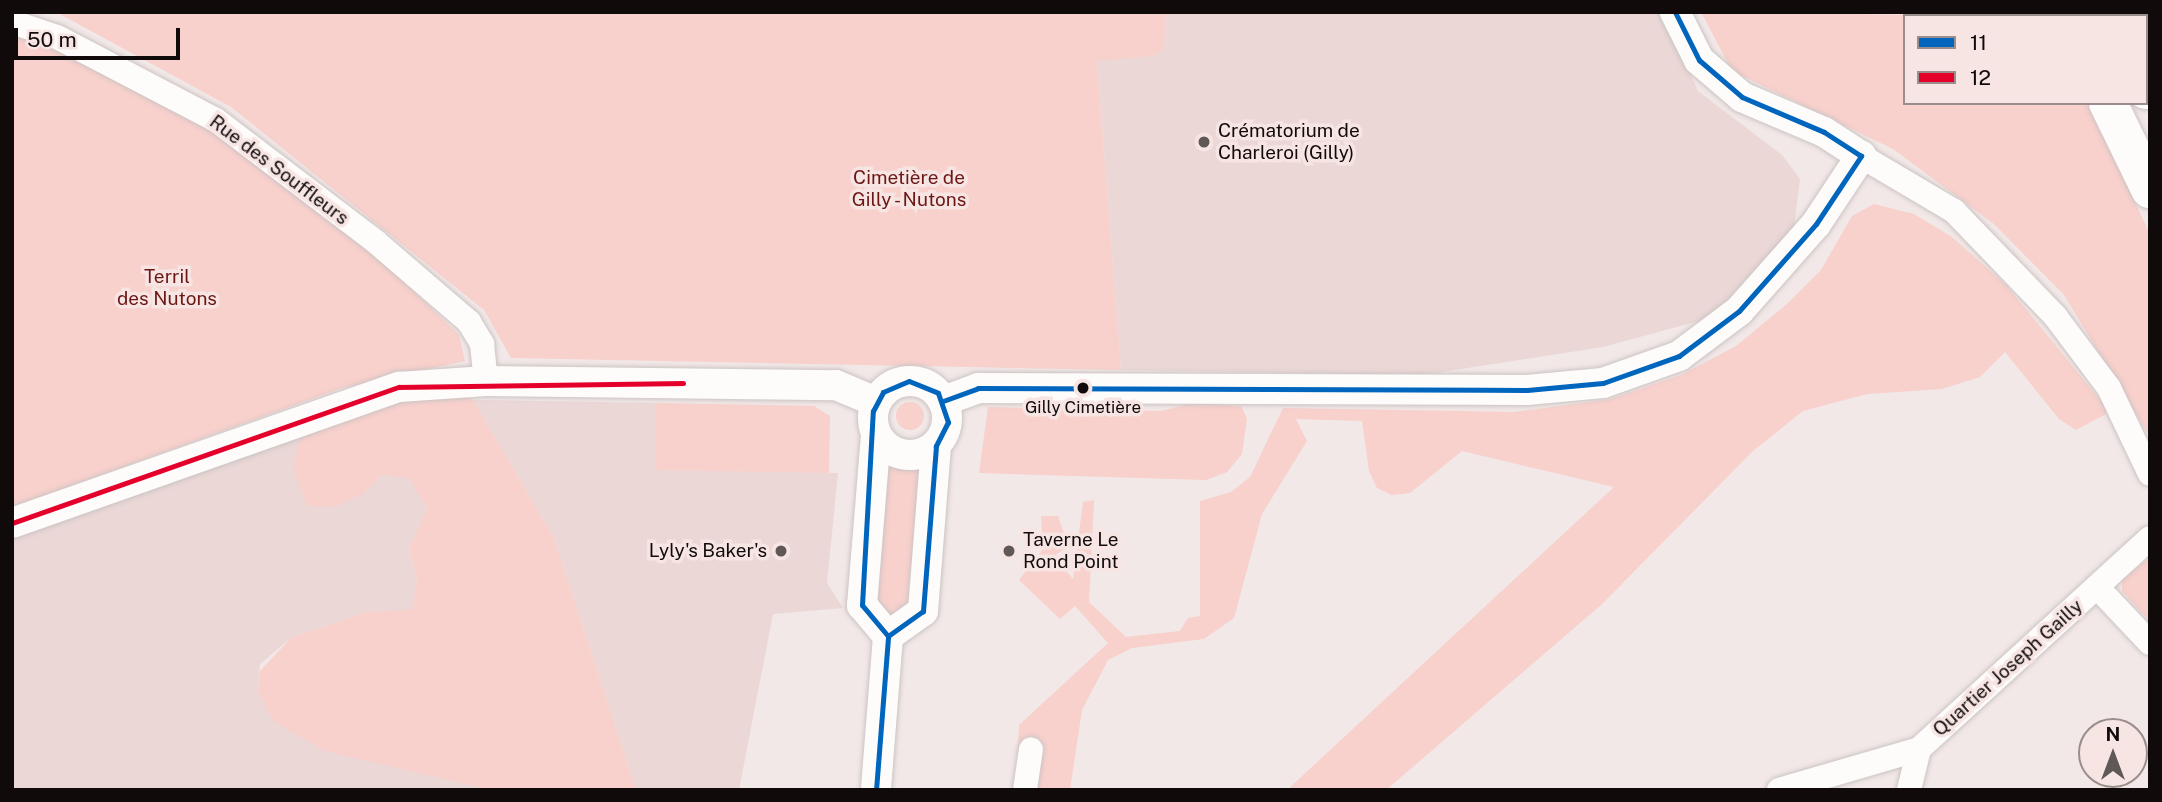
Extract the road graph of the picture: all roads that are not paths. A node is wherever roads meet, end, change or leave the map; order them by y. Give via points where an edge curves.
1 (1675, 12) edge
2 (12, 22) edge
3 (2109, 105) edge
4 (2139, 105) edge
5 (2130, 142) junction
6 (1861, 156) junction
7 (2150, 189) edge
8 (485, 381) junction
9 (943, 401) junction
10 (876, 402) junction
11 (876, 435) junction
12 (936, 446) junction
13 (2150, 474) edge
14 (12, 523) edge
15 (2150, 538) edge
16 (2097, 586) junction
17 (888, 636) junction
18 (2150, 643) edge
19 (1031, 749) dead end
20 (1919, 749) junction
21 (876, 790) edge
22 (1025, 790) edge
23 (1779, 790) edge
24 (1909, 790) edge

1 - 6 street via 1699,60 1742,97 1824,132
2 - 8 street, Rue des Souffleurs via 57,37 216,120 469,322 482,344
3 - 5 highway
4 - 5 highway
5 - 7 highway
6 - 9 street via 1816,224 1739,311 1679,356 1603,383 1527,390 978,388
6 - 13 street via 1954,211 2055,316 2109,388
8 - 10 street via 836,385
8 - 14 street via 399,387
9 - 10 street via 928,385 909,380 896,383
9 - 12 street via 948,422
10 - 11 street
11 - 12 street via 898,454
11 - 17 street via 862,605
12 - 17 street via 923,611
15 - 16 street, Quartier Joseph Gailly
16 - 18 street, Quartier Joseph Gailly
16 - 20 street, Quartier Joseph Gailly
17 - 21 street
19 - 22 street
20 - 23 street, Quartier Joseph Gailly
20 - 24 street, Quartier Joseph Gailly

